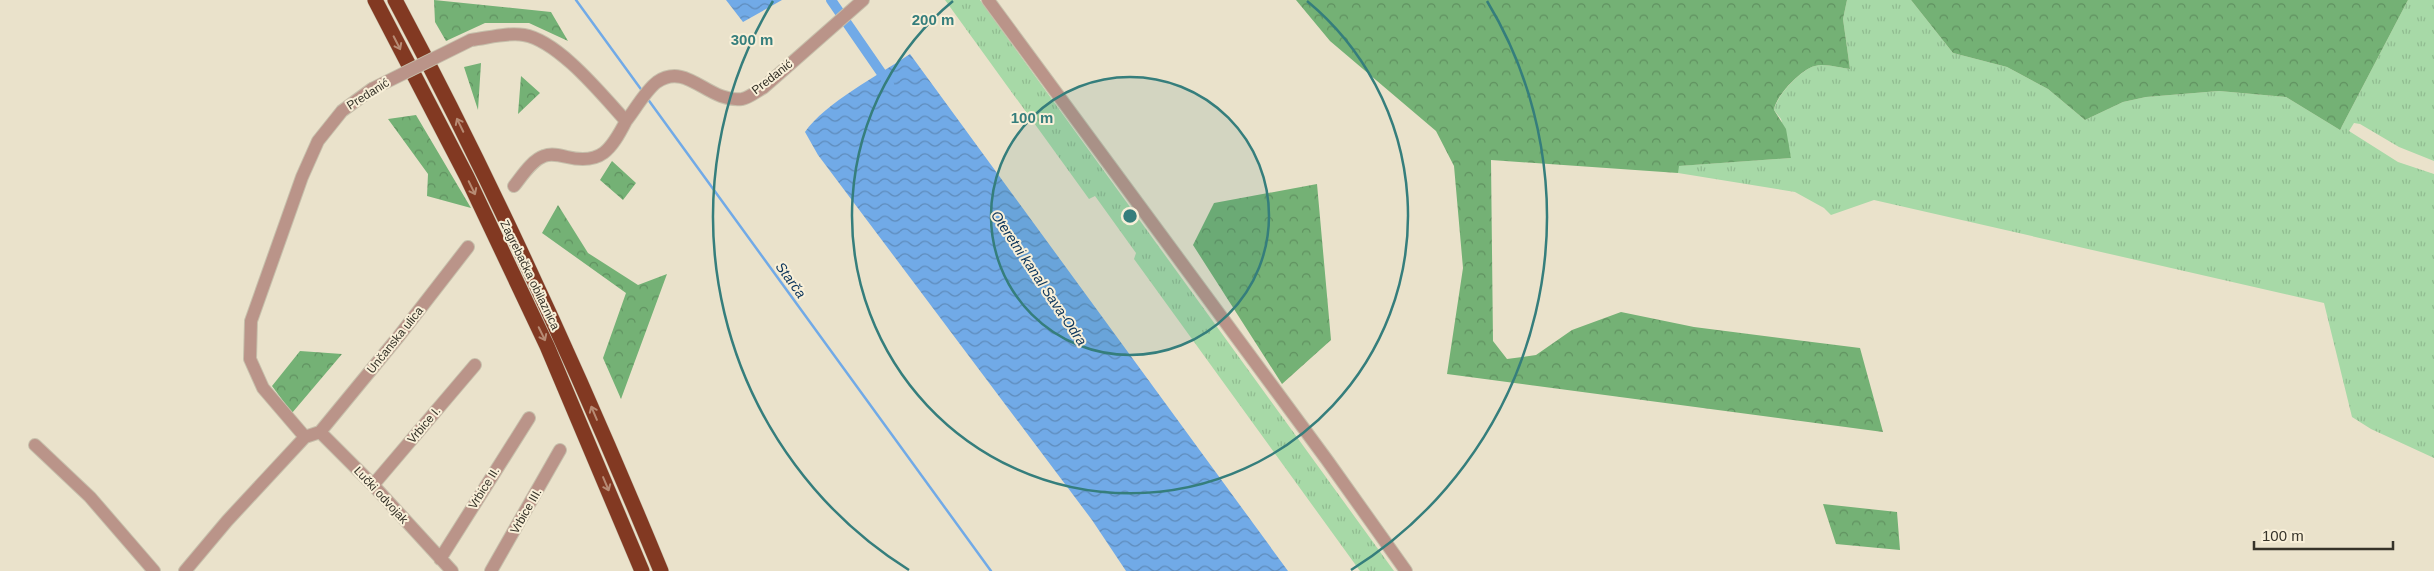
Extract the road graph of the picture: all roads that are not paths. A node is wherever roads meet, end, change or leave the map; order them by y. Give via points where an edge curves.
1 (375, 0) edge
2 (395, 0) edge
3 (862, 0) edge
4 (988, 0) edge
5 (626, 121) junction
6 (514, 186) dead end
7 (468, 247) dead end
8 (475, 365) dead end
9 (529, 418) dead end
10 (320, 432) junction
11 (305, 437) junction
12 (35, 445) dead end
13 (560, 450) dead end
14 (373, 485) junction
15 (440, 559) junction
16 (154, 571) edge
17 (185, 571) edge
18 (452, 571) edge
19 (491, 571) edge
20 (642, 571) edge
21 (661, 571) edge
22 (1406, 571) edge

1 -> 20 highway, Zagrebačka obilaznica via 467,177 547,346
21 -> 2 highway, Zagrebačka obilaznica via 559,334 477,158
3 - 5 street, Predanić via 763,88 743,99 714,94 682,76 657,82
4 - 22 street
5 - 6 street, Predanić via 602,156 590,160 546,155 537,159
5 - 11 street, Predanić, bridge via 576,67 548,45 526,35 471,40 372,89 342,111 318,141 302,177 252,321 250,358 262,388
7 - 10 street, Unčanska ulica
8 - 14 street, Vrbice I.
9 - 15 street, Vrbice II.
10 - 11 street
10 - 14 street, Lučki odvojak
11 - 17 street
12 - 16 street via 90,497
13 - 19 street, Vrbice III.
14 - 15 street, Lučki odvojak
15 - 18 street, Lučki odvojak

